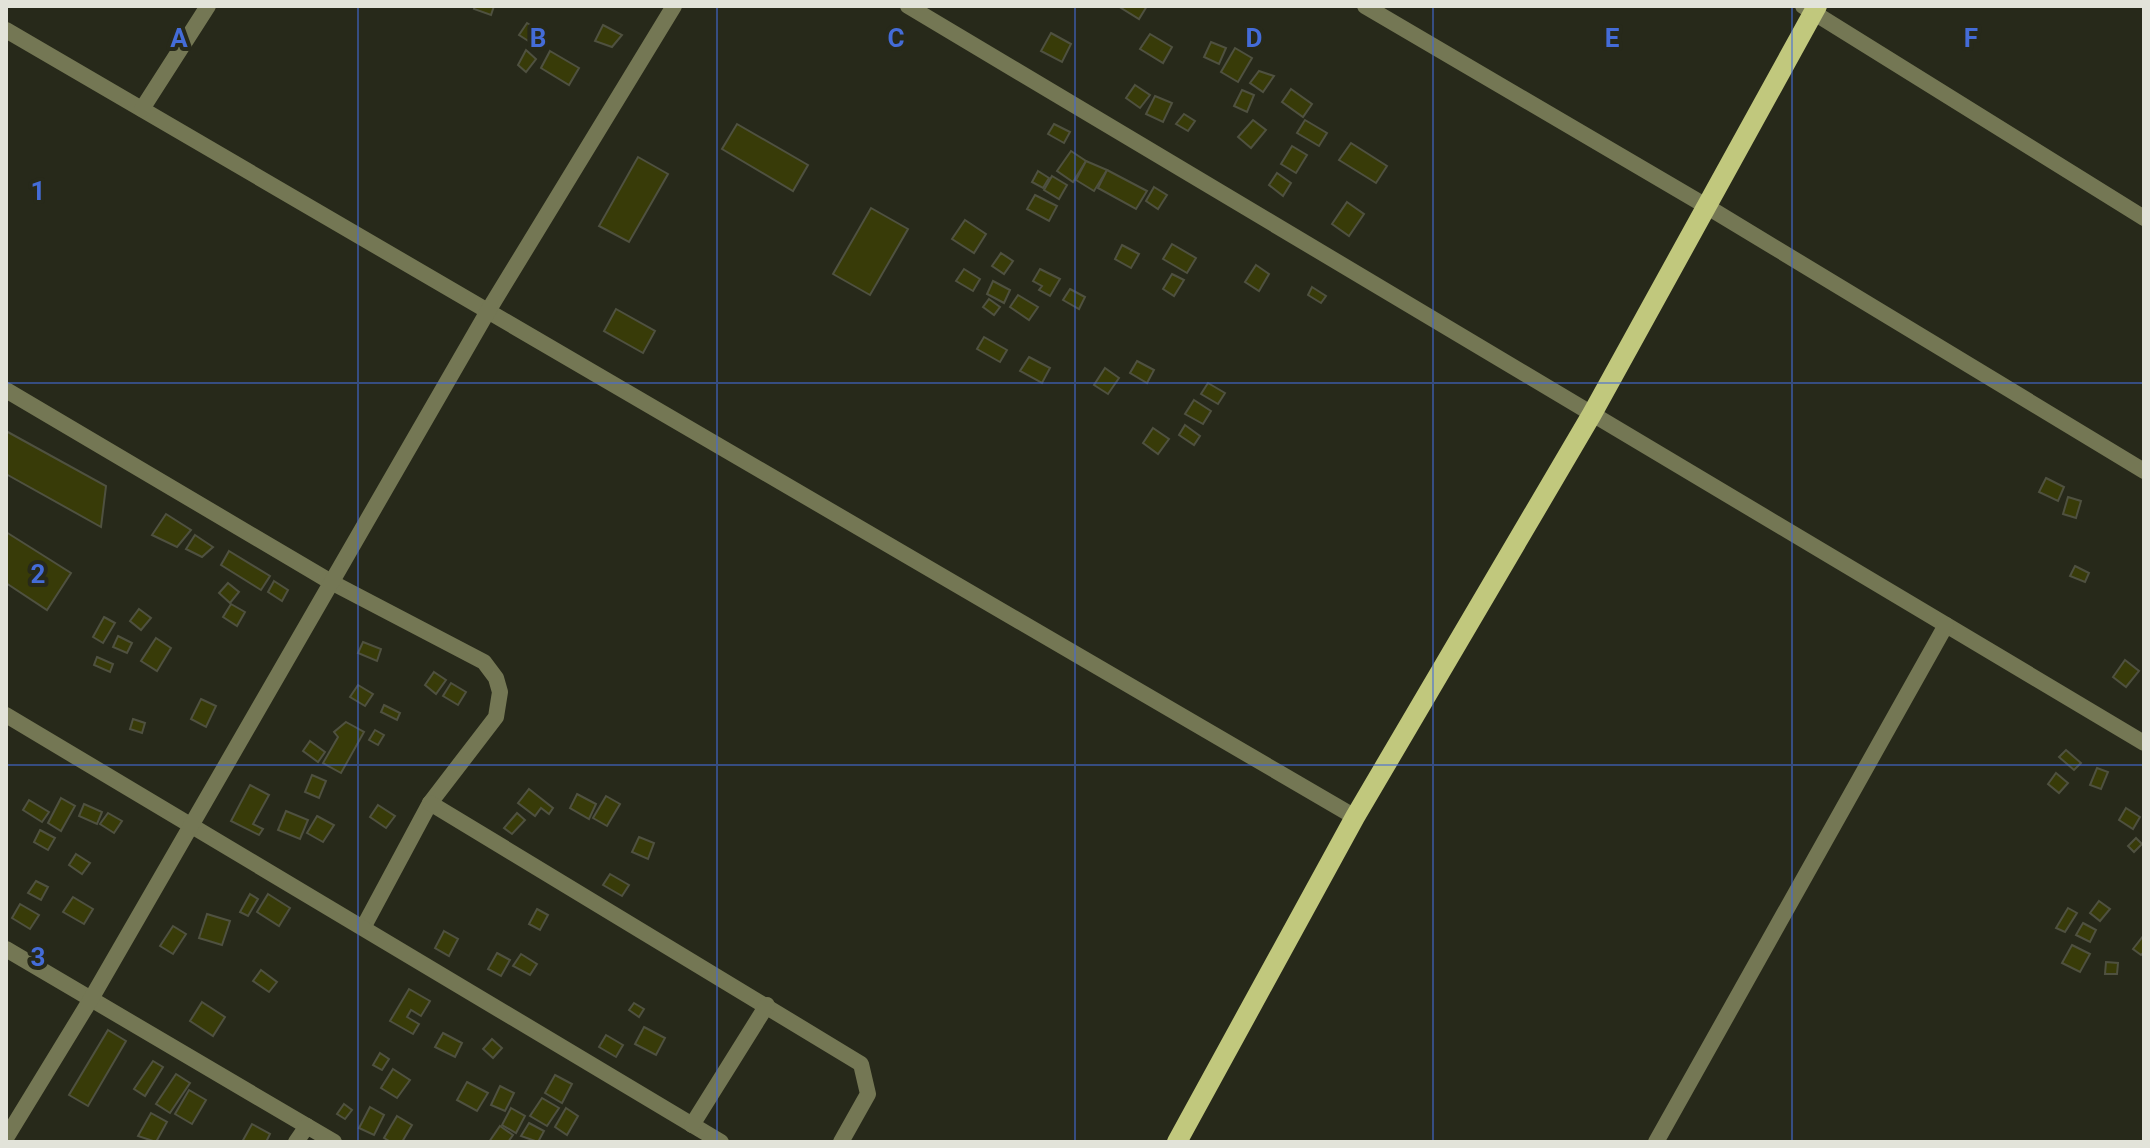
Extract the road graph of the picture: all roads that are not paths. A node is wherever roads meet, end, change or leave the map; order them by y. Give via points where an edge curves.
1 (208, 6) edge
2 (674, 6) edge
3 (908, 6) edge
4 (1365, 6) edge
5 (1811, 8) edge
6 (6, 30) edge
7 (142, 109) junction
8 (1706, 206) junction
9 (2144, 218) edge
10 (488, 311) junction
11 (6, 390) edge
12 (1592, 414) junction
13 (2144, 471) edge
14 (331, 582) junction
15 (1946, 625) junction
16 (6, 715) edge
17 (2144, 743) edge
18 (430, 803) junction
19 (1355, 817) junction
20 (191, 826) junction
21 (364, 926) junction
22 (6, 949) edge
23 (91, 999) junction
24 (767, 1005) junction
25 (692, 1125) junction
26 (307, 1126) junction
27 (6, 1138) edge
28 (296, 1142) edge
29 (334, 1142) edge
30 (721, 1142) edge
31 (841, 1142) edge
32 (1177, 1142) edge
33 (1656, 1142) edge

1 - 7 street
2 - 10 street
3 - 12 street
4 - 8 street
5 - 8 main road
5 - 9 street
6 - 7 street
7 - 10 street
8 - 12 main road
8 - 13 street
10 - 14 street
10 - 19 street
11 - 14 street
12 - 15 street
12 - 19 main road
14 - 18 street via 484,662 496,678 496,717
14 - 20 street
15 - 17 street
15 - 33 street
16 - 20 street
18 - 21 street
18 - 24 street
19 - 32 main road
20 - 21 street
20 - 23 street
21 - 25 street
22 - 23 street
23 - 26 street
23 - 27 street
24 - 25 street
24 - 31 street via 861,1064 868,1094
25 - 30 street
26 - 28 street
26 - 29 street

